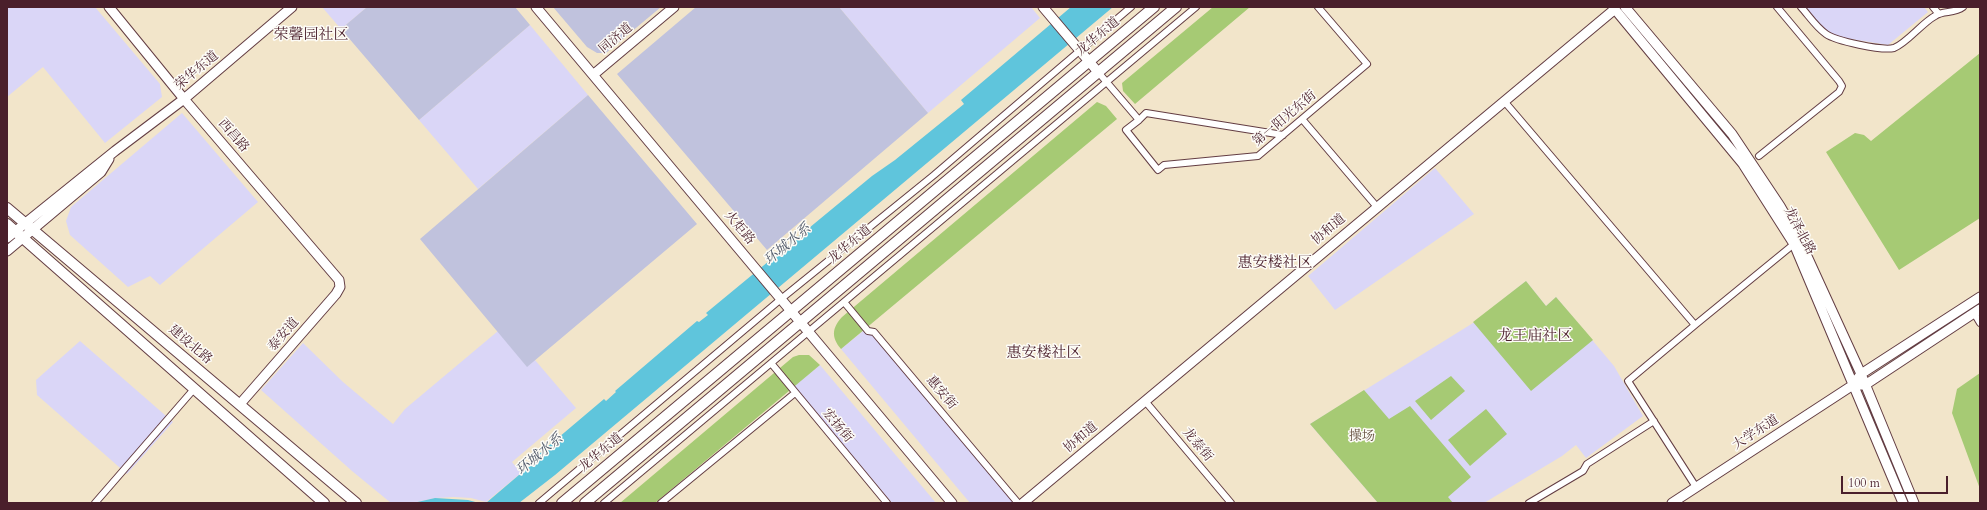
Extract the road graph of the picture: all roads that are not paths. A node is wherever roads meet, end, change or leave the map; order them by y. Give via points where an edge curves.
1 (109, 7) edge
2 (292, 7) edge
3 (536, 7) edge
4 (674, 7) edge
5 (1043, 7) edge
6 (1131, 7) edge
7 (1154, 7) edge
8 (1176, 7) edge
9 (1196, 7) edge
10 (1318, 7) edge
11 (1625, 7) edge
12 (1777, 7) edge
13 (1801, 7) edge
14 (1933, 7) edge
15 (1963, 7) edge
16 (1615, 8) edge
17 (1938, 13) junction
18 (1079, 50) junction
19 (1089, 62) junction
20 (1098, 72) junction
21 (593, 75) junction
22 (1106, 82) junction
23 (184, 99) junction
24 (1504, 101) junction
25 (1302, 119) junction
26 (1139, 120) junction
27 (1283, 135) junction
28 (1759, 156) dead end
29 (1377, 207) junction
30 (7, 208) edge
31 (7, 224) edge
32 (28, 226) junction
33 (18, 234) junction
34 (7, 238) edge
35 (1797, 243) junction
36 (7, 250) edge
37 (339, 280) joint
38 (1980, 296) edge
39 (781, 299) junction
40 (844, 302) junction
41 (791, 311) junction
42 (1977, 311) edge
43 (801, 323) junction
44 (1980, 323) edge
45 (1695, 325) junction
46 (808, 332) junction
47 (771, 363) junction
48 (1861, 374) junction
49 (1853, 385) junction
50 (1864, 385) junction
51 (194, 389) junction
52 (795, 393) junction
53 (1145, 401) junction
54 (240, 404) junction
55 (1654, 421) junction
56 (1696, 487) junction
57 (95, 503) edge
58 (324, 503) edge
59 (356, 503) edge
60 (539, 503) edge
61 (562, 503) edge
62 (585, 503) edge
63 (604, 503) edge
64 (661, 503) edge
65 (887, 503) edge
66 (952, 503) edge
67 (1018, 503) edge
68 (1023, 503) edge
69 (1231, 503) edge
70 (1529, 503) edge
71 (1672, 503) edge
72 (1903, 503) edge
73 (1914, 503) edge

1 - 23 street, 西昌路
2 - 23 street, 荣华东道
3 - 21 street, 火炬路
4 - 21 street, 同济道
5 - 18 street
6 - 18 street
7 - 19 main road, 龙华东道
8 - 20 main road, 龙华东道
9 - 22 street
10 - 25 street, 第一阳光东街 via 1367,64
11 - 35 street, 龙泽北路 via 1732,134 1780,206
12 - 28 street via 1842,86 1839,92
13 - 17 street via 1827,35 1886,49 1899,45
14 - 17 street
15 - 17 street via 1954,12
16 - 24 street, 协和道
16 - 35 street, 龙泽北路 via 1744,164
18 - 19 street
18 - 39 street via 934,175
19 - 20 street
19 - 41 main road, 龙华东道
20 - 22 street
20 - 43 main road, 龙华东道
21 - 39 street, 火炬路
22 - 26 street
22 - 40 street
23 - 32 street, 荣华东道 via 115,151 101,172
23 - 37 street, 西昌路
24 - 29 street, 协和道
24 - 45 street
25 - 27 street, 第一阳光东街
25 - 29 street
26 - 27 street via 1146,113
26 - 27 street, 第一阳光东街 via 1126,130 1158,170 1164,165 1258,156
29 - 53 street, 协和道
30 - 32 main road, 建设北路
31 - 33 main road
32 - 33 street, 荣华东道
32 - 54 main road, 建设北路
33 - 34 street
33 - 36 street
33 - 51 main road
35 - 45 street
35 - 48 street, 龙泽北路
35 - 49 street, 龙泽北路
37 - 54 street, 泰安道 via 340,287 336,294
38 - 48 street, 大学东道
39 - 41 street, 火炬路
39 - 60 street
40 - 46 street
40 - 67 street, 惠安街 via 868,330 874,332
41 - 43 street, 火炬路
41 - 61 main road, 龙华东道
42 - 44 street
42 - 50 street
43 - 46 street, 火炬路
43 - 62 main road, 龙华东道
45 - 55 street via 1628,380
46 - 47 street
46 - 66 street, 火炬路
47 - 52 street, 宏扬街
47 - 63 street
48 - 49 street, 大学东道
48 - 50 street, 龙泽北路
49 - 50 street
49 - 56 street, 大学东道
49 - 72 street, 龙泽北路
50 - 73 street, 龙泽北路
51 - 57 street
51 - 58 main road
52 - 64 street
52 - 65 street, 宏扬街
53 - 68 street, 协和道
53 - 69 street, 龙泰街
54 - 59 main road, 建设北路
55 - 56 street
55 - 70 street via 1587,464 1583,471
56 - 71 street, 大学东道

